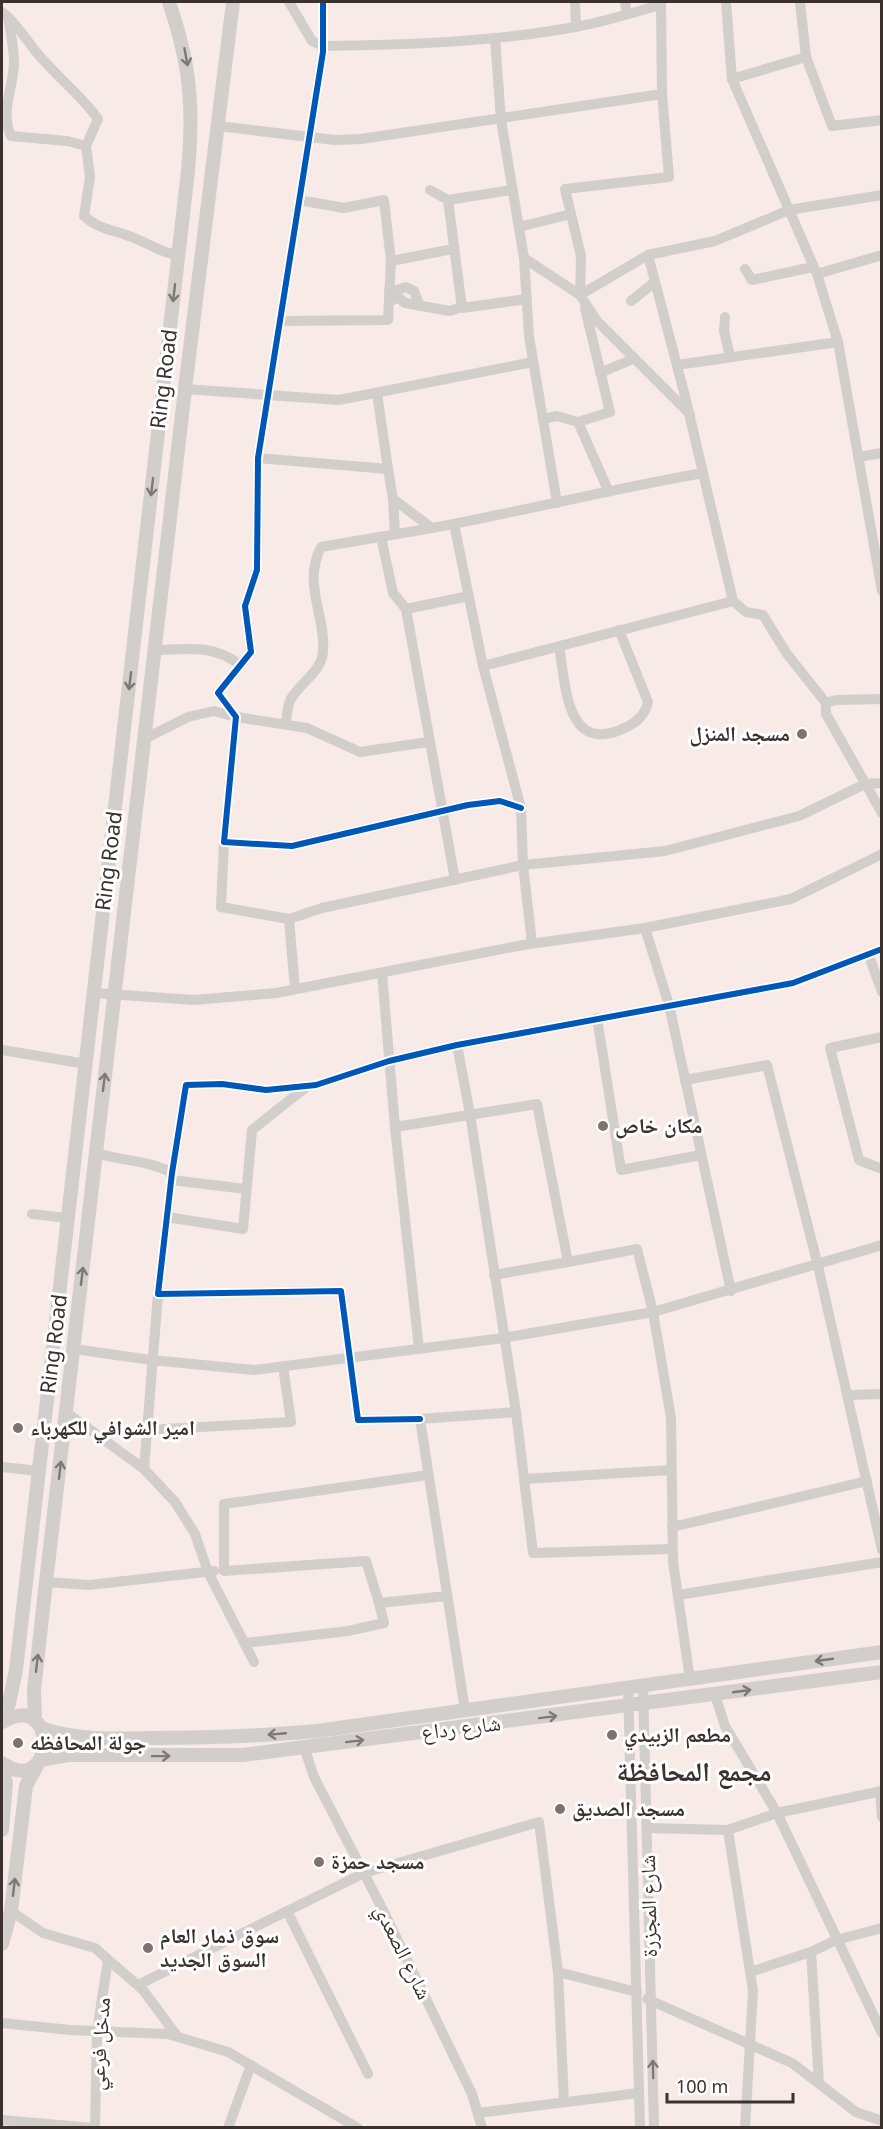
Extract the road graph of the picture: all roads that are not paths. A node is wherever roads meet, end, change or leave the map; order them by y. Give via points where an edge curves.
1 (169, 2) edge
2 (233, 2) edge
3 (289, 2) edge
4 (323, 2) edge
5 (576, 2) edge
6 (625, 2) edge
7 (726, 2) edge
8 (800, 2) edge
9 (661, 3) edge
10 (5, 14) edge
11 (627, 14) junction
12 (576, 27) junction
13 (495, 39) junction
14 (323, 46) junction
15 (806, 57) junction
16 (732, 79) junction
17 (662, 94) junction
18 (501, 120) junction
19 (882, 120) edge
20 (218, 126) junction
21 (309, 138) junction
22 (86, 146) junction
23 (430, 190) dead end
24 (512, 190) junction
25 (882, 195) edge
26 (299, 200) junction
27 (448, 200) junction
28 (789, 210) junction
29 (571, 214) junction
30 (519, 227) junction
31 (453, 249) junction
32 (648, 255) junction
33 (178, 256) junction
34 (881, 256) edge
35 (524, 258) junction
36 (391, 261) junction
37 (745, 269) dead end
38 (815, 270) junction
39 (655, 282) junction
40 (392, 292) junction
41 (527, 299) junction
42 (582, 300) junction
43 (631, 301) dead end
44 (462, 307) junction
45 (725, 317) dead end
46 (280, 321) junction
47 (838, 342) junction
48 (730, 356) junction
49 (633, 359) junction
50 (533, 363) junction
51 (677, 365) junction
52 (600, 373) junction
53 (185, 388) junction
54 (269, 393) junction
55 (377, 393) junction
56 (690, 414) junction
57 (543, 419) junction
58 (578, 422) junction
59 (882, 453) edge
60 (858, 457) junction
61 (258, 458) junction
62 (388, 470) junction
63 (703, 473) junction
64 (608, 490) junction
65 (393, 499) junction
66 (557, 503) junction
67 (454, 524) junction
68 (432, 528) junction
69 (396, 534) junction
70 (381, 537) junction
71 (882, 591) edge
72 (469, 597) junction
73 (733, 601) junction
74 (406, 609) junction
75 (619, 630) junction
76 (559, 647) junction
77 (154, 650) junction
78 (240, 665) junction
79 (483, 666) junction
80 (882, 699) edge
81 (826, 703) junction
82 (236, 717) junction
83 (286, 724) junction
84 (144, 739) junction
85 (428, 742) junction
86 (865, 783) junction
87 (882, 783) edge
88 (521, 808) junction
89 (442, 813) junction
90 (882, 813) edge
91 (224, 842) junction
92 (882, 854) edge
93 (523, 866) junction
94 (455, 880) junction
95 (289, 919) junction
96 (645, 928) junction
97 (532, 943) junction
98 (882, 949) edge
99 (869, 956) junction
100 (382, 973) junction
101 (295, 989) junction
102 (882, 992) edge
103 (94, 993) junction
104 (115, 995) junction
105 (669, 1005) junction
106 (597, 1018) junction
107 (882, 1037) edge
108 (457, 1045) junction
109 (3, 1048) edge
110 (389, 1061) junction
111 (86, 1064) junction
112 (685, 1080) junction
113 (308, 1086) junction
114 (470, 1114) junction
115 (395, 1127) junction
116 (96, 1153) junction
117 (701, 1155) junction
118 (882, 1169) edge
119 (171, 1176) junction
120 (246, 1189) junction
121 (32, 1214) dead end
122 (68, 1215) junction
123 (89, 1215) junction
124 (167, 1217) junction
125 (882, 1245) edge
126 (568, 1262) junction
127 (819, 1266) junction
128 (494, 1275) junction
129 (731, 1291) junction
130 (158, 1293) junction
131 (653, 1312) junction
132 (503, 1338) junction
133 (419, 1348) junction
134 (74, 1349) junction
135 (348, 1358) junction
136 (151, 1360) junction
137 (283, 1366) junction
138 (882, 1394) edge
139 (848, 1395) junction
140 (66, 1412) junction
141 (516, 1412) junction
142 (420, 1419) junction
143 (146, 1430) junction
144 (2, 1467) edge
145 (144, 1469) junction
146 (671, 1470) junction
147 (39, 1471) junction
148 (428, 1475) junction
149 (524, 1479) junction
150 (867, 1481) junction
151 (672, 1527) junction
152 (672, 1549) junction
153 (882, 1550) edge
154 (882, 1562) edge
155 (224, 1570) junction
156 (208, 1572) junction
157 (46, 1582) junction
158 (678, 1595) junction
159 (447, 1596) junction
160 (379, 1603) junction
161 (245, 1643) junction
162 (882, 1652) edge
163 (254, 1662) dead end
164 (882, 1672) edge
165 (690, 1679) junction
166 (643, 1685) junction
167 (628, 1687) junction
168 (715, 1695) junction
169 (636, 1706) junction
170 (465, 1710) junction
171 (2, 1722) edge
172 (38, 1725) junction
173 (304, 1747) junction
174 (40, 1760) junction
175 (2, 1765) edge
176 (881, 1791) edge
177 (777, 1813) junction
178 (882, 1817) edge
179 (647, 1828) junction
180 (2, 1830) edge
181 (728, 1830) junction
182 (364, 1873) junction
183 (11, 1911) junction
184 (286, 1911) junction
185 (882, 1928) edge
186 (836, 1940) junction
187 (2, 1944) edge
188 (811, 1952) junction
189 (108, 1960) junction
190 (558, 1972) junction
191 (750, 1972) junction
192 (138, 1985) junction
193 (637, 1995) junction
194 (651, 2000) junction
195 (2, 2023) edge
196 (881, 2027) edge
197 (97, 2031) junction
198 (177, 2036) junction
199 (749, 2044) junction
200 (251, 2065) junction
201 (368, 2074) dead end
202 (819, 2083) junction
203 (639, 2093) junction
204 (564, 2102) junction
205 (478, 2113) junction
206 (2, 2120) edge
207 (882, 2121) edge
208 (94, 2127) edge
209 (228, 2127) edge
210 (358, 2127) edge
211 (482, 2127) edge
212 (640, 2127) edge
213 (654, 2127) edge
214 (745, 2127) edge

1 -> 33 main road, Ring Road via 184,45 192,123
2 - 20 main road, Ring Road
3 - 14 street via 312,41
4 - 14 street
5 - 12 street
6 - 11 street
7 - 16 street
8 - 15 street
9 - 11 street
9 - 17 street
10 - 22 street via 98,118
10 - 22 street via 14,61 6,114 11,136
11 - 12 street
12 - 13 street
13 - 14 street
13 - 18 street
14 - 21 street
15 - 16 street
15 - 19 street via 832,126
16 - 28 street
17 - 18 street
17 - 29 street via 669,177 565,189
18 - 21 street via 361,139
18 - 24 street
20 - 21 street
20 - 53 main road, Ring Road
21 - 26 street
22 - 33 street via 90,177 84,216 96,227
23 - 27 street
24 - 27 street
24 - 30 street
25 - 28 street
26 - 36 street via 344,208 384,200
26 - 46 street
27 - 31 street
28 - 32 street via 715,241
28 - 38 street
29 - 30 street
29 - 42 street via 581,256
30 - 35 street
31 - 36 street
31 - 44 street
32 - 39 street
32 - 42 street
33 -> 103 main road, Ring Road
34 - 38 street
35 - 41 street
35 - 42 street
36 - 40 street
37 - 38 street via 752,280
38 - 47 street
39 - 43 street
39 - 51 street
40 - 44 street via 405,303 450,311
40 - 46 street via 388,320
41 - 44 street
41 - 50 street
42 - 49 street
42 - 52 street
45 - 48 street
46 - 54 street
47 - 48 street
47 - 60 street
48 - 51 street
49 - 52 street
49 - 56 street
50 - 55 street
50 - 57 street
51 - 56 street
52 - 58 street via 610,412
53 - 54 street
53 - 77 main road, Ring Road
54 - 55 street via 339,400
54 - 61 street
55 - 62 street
56 - 63 street
57 - 58 street via 557,416
57 - 66 street
58 - 64 street
59 - 60 street
60 - 71 street
61 - 62 street
61 - 78 street via 257,570 245,606 252,652
62 - 65 street
63 - 64 street
63 - 73 street
64 - 66 street
65 - 68 street
65 - 69 street
66 - 67 street
67 - 68 street
67 - 72 street
68 - 69 street
69 - 70 street
70 - 74 street via 393,593
70 - 83 street via 321,547 313,587 324,653 290,699
72 - 74 street
72 - 79 street
73 - 75 street
73 - 81 street via 746,612 763,615 787,654
74 - 85 street
75 - 76 street
75 - 76 street via 648,702 644,714 618,731 592,734 577,725
76 - 79 street
77 - 78 street via 198,648 226,654
77 - 84 main road, Ring Road
78 - 82 street via 218,693
79 - 88 street
80 - 81 street
81 - 86 street via 826,714
82 - 83 street
82 - 84 street via 214,711 188,717
82 - 91 street
83 - 85 street via 307,728 360,752
84 - 104 main road, Ring Road
85 - 89 street
86 - 87 street
86 - 90 street
86 - 93 street via 799,816 665,851
88 - 89 street via 500,801 468,804
88 - 93 street
89 - 91 street via 292,846
89 - 94 street
91 - 95 street via 221,907
92 - 96 street via 791,899
93 - 94 street
93 - 97 street
94 - 95 street via 322,908
95 - 101 street
96 - 97 street
96 - 105 street
97 - 100 street
98 - 99 street
99 - 102 street
99 - 105 street via 793,983
100 - 101 street
100 - 110 street
101 - 104 street via 194,1000
103 - 104 street
103 - 111 main road, Ring Road
116 -> 104 main road, Ring Road
105 - 106 street
105 - 112 street
106 - 108 street
106 - 117 street via 621,1170
107 - 118 street via 830,1048 859,1160
108 - 110 street
108 - 114 street
109 - 111 street
110 - 113 street
110 - 115 street
111 - 122 main road, Ring Road
112 - 117 street
112 - 127 street via 767,1065
113 - 119 street via 266,1090 222,1084 186,1085
113 - 120 street via 252,1130
114 - 115 street
114 - 126 street via 537,1104
114 - 128 street
115 - 133 street
116 - 119 street via 160,1166
116 - 123 main road, Ring Road
117 - 129 street
119 - 120 street
119 - 124 street
120 - 124 street via 243,1229
121 - 122 street
122 - 123 main road
122 - 147 main road, Ring Road
134 -> 123 main road, Ring Road
124 - 130 street
125 - 127 street
126 - 128 street
126 - 131 street via 637,1249
127 - 129 street
127 - 139 street
128 - 132 street
129 - 131 street
130 - 135 street via 341,1291
130 - 136 street
131 - 132 street
131 - 146 street via 671,1418
132 - 133 street
132 - 141 street
133 - 135 street
134 - 136 street
134 - 140 main road, Ring Road
135 - 137 street
135 - 142 street via 358,1420
136 - 137 street via 254,1370
136 - 143 street
137 - 143 street via 291,1422
138 - 139 street
139 - 150 street
140 - 145 street
157 -> 140 main road, Ring Road
141 - 142 street
141 - 149 street
142 - 148 street
143 - 145 street
144 - 147 street
145 - 156 street via 176,1502 195,1534
146 - 149 street
146 - 151 street
147 - 171 main road, Ring Road via 16,1670
148 - 155 street via 224,1504
148 - 159 street
149 - 152 street via 533,1553
150 - 151 street
150 - 153 street
151 - 152 street
152 - 158 street
154 - 158 street
155 - 156 street
155 - 160 street via 366,1561
156 - 157 street via 89,1585
156 - 161 street
172 -> 157 main road, Ring Road via 34,1690
158 - 165 street
159 - 160 street
159 - 170 street
160 - 161 street via 384,1623
161 - 163 street
162 -> 165 main road, شارع رداع
168 -> 164 main road, شارع رداع
165 - 166 main road, شارع رداع
166 - 167 main road, شارع رداع
166 - 169 street, شارع المجزرة
167 - 169 street, شارع المجزرة
167 - 170 main road, شارع رداع
168 - 169 main road, شارع رداع
168 - 177 street via 725,1726
173 -> 169 main road, شارع رداع
169 - 179 street, شارع المجزرة
169 - 193 street, شارع المجزرة
170 -> 172 main road, شارع رداع via 239,1738 61,1735
171 - 172 main road, شارع رداع via 18,1716
172 - 174 main road, Ring Road via 46,1744
174 -> 173 main road, شارع رداع via 68,1755 243,1755
173 - 182 street, شارع الصعدي via 314,1777
174 - 175 main road, شارع رداع via 18,1770
183 -> 174 main road via 26,1786
175 - 180 main road via 6,1783
176 - 177 street
176 - 178 street
177 - 181 street
177 - 186 street
179 - 181 street
179 - 194 street, شارع المجزرة
181 - 191 street
182 - 184 street
182 - 190 street via 539,1822
182 - 205 street, شارع الصعدي
183 - 187 main road
183 - 189 street via 43,1933 95,1948
184 - 192 street
184 - 201 street
185 - 186 street
186 - 188 street
186 - 196 street
188 - 191 street
188 - 202 street
189 - 192 street
189 - 197 street, مدخل فرعي
190 - 193 street
190 - 204 street
191 - 199 street via 753,1991
192 - 198 street
193 - 194 street
193 - 203 street, شارع المجزرة
194 - 199 street
213 -> 194 street, شارع المجزرة
195 - 197 street
197 - 198 street
197 - 208 street, مدخل فرعي
198 - 200 street via 228,2052
199 - 202 street via 792,2063
199 - 214 street
200 - 209 street
200 - 210 street
202 - 207 street via 856,2112
203 - 204 street
203 - 212 street, شارع المجزرة
204 - 205 street
205 - 211 street, شارع الصعدي
206 - 208 street

